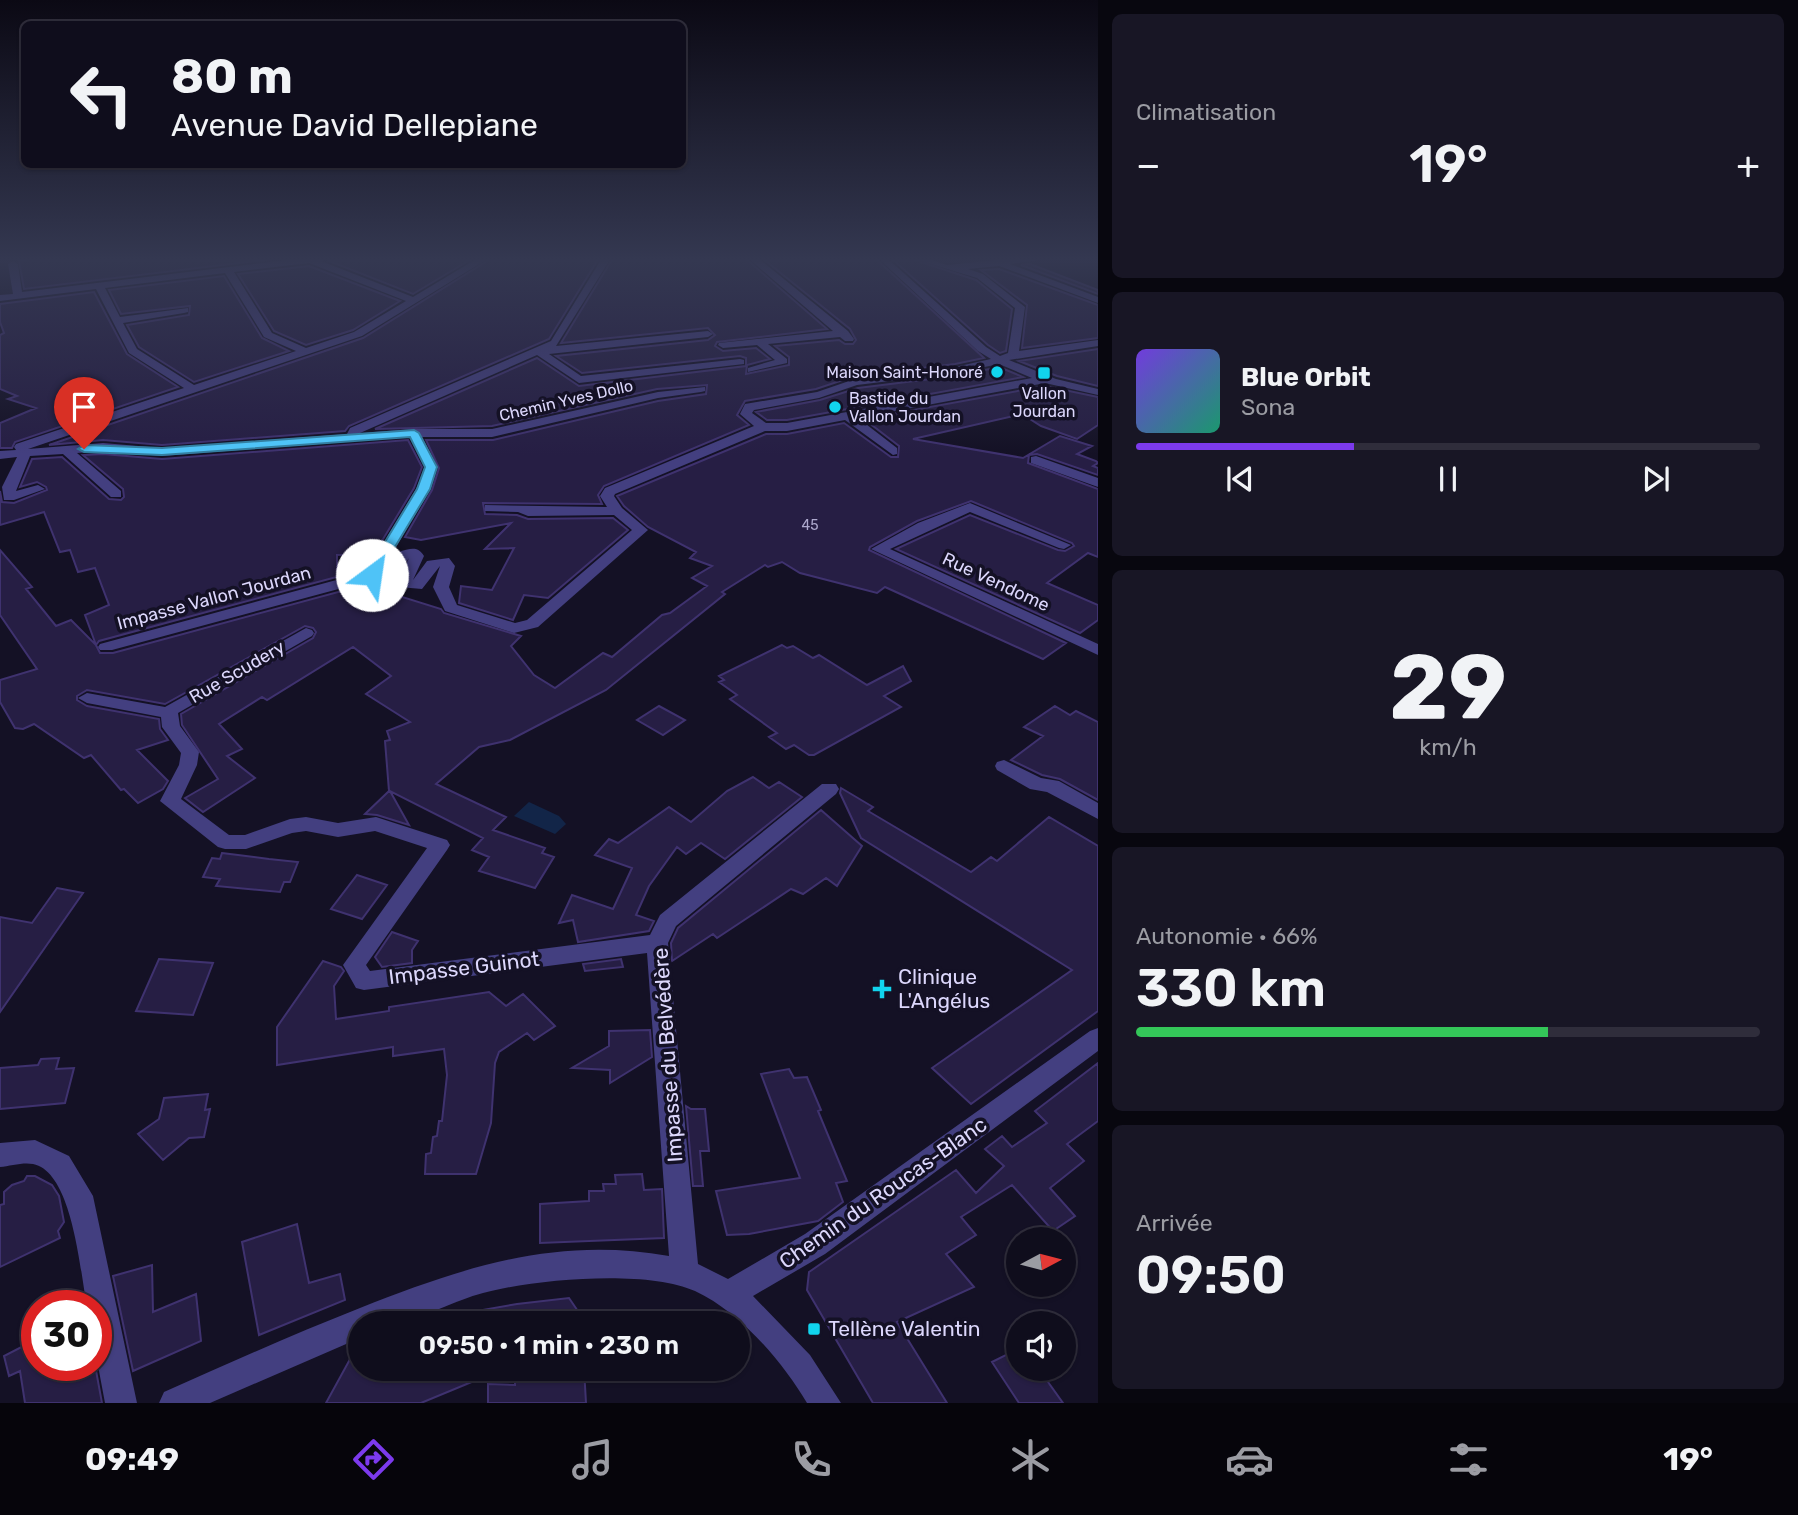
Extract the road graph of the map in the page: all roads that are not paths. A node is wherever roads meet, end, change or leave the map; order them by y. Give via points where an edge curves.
1 (118, 323) edge
2 (261, 323) edge
3 (376, 323) edge
4 (567, 323) edge
5 (831, 323) edge
6 (954, 323) edge
7 (1018, 323) edge
8 (708, 334) dead end
9 (761, 342) junction
10 (1098, 343) edge
11 (723, 345) dead end
12 (538, 351) junction
13 (307, 352) junction
14 (1013, 355) junction
15 (998, 360) junction
16 (740, 362) dead end
17 (752, 370) dead end
18 (1042, 380) junction
19 (193, 389) junction
20 (701, 389) dead end
21 (1098, 392) edge
22 (848, 416) junction
23 (763, 427) junction
24 (414, 433) junction
25 (353, 438) junction
26 (66, 450) junction
27 (893, 451) dead end
28 (26, 452) junction
29 (0, 454) edge
30 (1036, 460) dead end
31 (1098, 483) edge
32 (38, 489) dead end
33 (116, 494) dead end
34 (490, 508) dead end
35 (617, 512) junction
36 (1065, 545) dead end
37 (372, 575) junction
38 (257, 605) junction
39 (306, 633) dead end
40 (187, 635) dead end
41 (106, 647) dead end
42 (1098, 650) edge
43 (87, 698) dead end
44 (169, 713) junction
45 (1004, 766) dead end
46 (829, 789) dead end
47 (1098, 812) edge
48 (225, 842) joint
49 (657, 943) junction
50 (1098, 1038) edge
51 (0, 1155) edge
52 (685, 1273) junction
53 (728, 1295) junction
54 (121, 1403) edge
55 (175, 1403) edge
56 (825, 1403) edge

1 - 19 street via 133,351
2 - 13 street via 268,335
3 - 13 street
4 - 12 street via 555,343
5 - 9 street via 846,336
6 - 15 street
7 - 14 street
8 - 12 street
9 - 11 street
9 - 17 street via 783,361
10 - 14 street
12 - 16 street via 579,380
12 - 25 street via 354,431
13 - 19 street
14 - 15 street
15 - 18 street
15 - 23 street via 855,382 819,395 746,410
18 - 21 street
18 - 22 street
19 - 29 street
20 - 24 street, Chemin Yves Dollo via 492,433
22 - 23 street
22 - 27 street
23 - 35 street via 610,491 607,496
24 - 25 street, Chemin Yves Dollo
24 - 37 street via 431,467 424,489
25 - 26 street, Chemin Yves Dollo via 162,452 103,447
26 - 28 street, Chemin Yves Dollo
26 - 33 street
28 - 29 street, Chemin Yves Dollo
28 - 32 street via 9,487 9,497
30 - 31 street
34 - 35 street
35 - 37 street, Impasse Vallon Jourdan via 641,530 532,624 514,628 451,608 441,587 448,566 444,561 432,564 417,586 404,584 417,556 414,552 403,555 389,576
36 - 42 street, Rue Vendome via 970,507 878,549
37 - 38 street, Impasse Vallon Jourdan
38 - 40 street
38 - 41 street, Impasse Vallon Jourdan
39 - 44 street, Rue Scudery
43 - 44 street
44 - 48 street, Rue Scudery via 170,727 190,752 170,801
45 - 47 street
46 - 49 street, Impasse du Belvédère via 668,921
48 - 49 street, Impasse Guinot via 246,842 306,824 338,830 376,824 440,845 354,965 364,981
49 - 52 street, Impasse du Belvédère
50 - 53 street, Chemin du Roucas-Blanc via 815,1244
51 - 54 street via 35,1152 60,1165 79,1196
52 - 53 street
52 - 55 street via 610,1266 510,1272 354,1324
53 - 56 street via 775,1336

